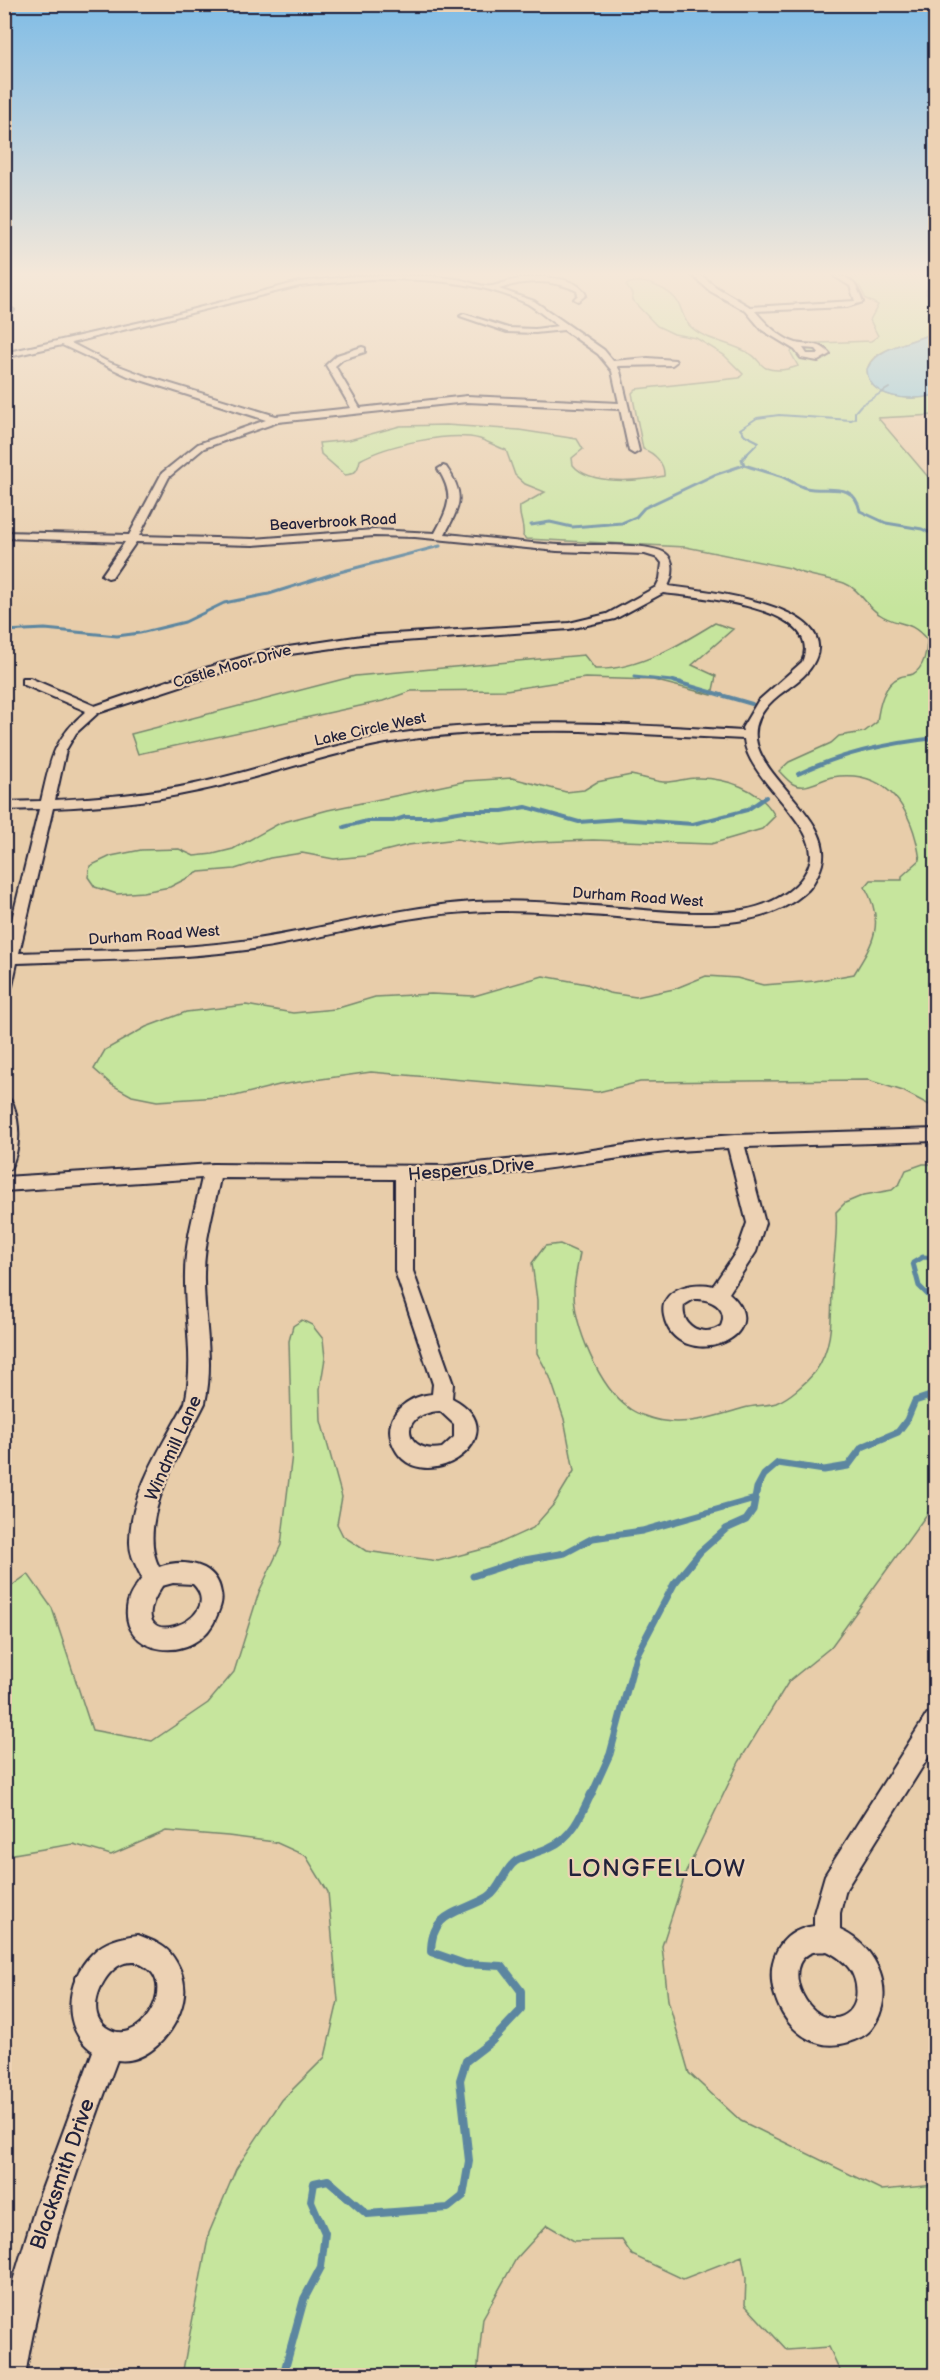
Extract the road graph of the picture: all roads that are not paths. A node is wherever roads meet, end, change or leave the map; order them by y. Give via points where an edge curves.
1 (169, 387) edge
2 (343, 387) edge
3 (619, 387) edge
4 (624, 406) junction
5 (357, 411) junction
6 (277, 419) junction
7 (634, 451) dead end
8 (443, 469) dead end
9 (4, 535) edge
10 (438, 536) junction
11 (133, 538) junction
12 (108, 575) dead end
13 (661, 589) junction
14 (26, 681) dead end
15 (94, 710) junction
16 (746, 735) junction
17 (47, 805) junction
18 (4, 806) edge
19 (8, 959) edge
20 (4, 986) edge
21 (4, 1104) edge
22 (936, 1135) edge
23 (735, 1141) junction
24 (4, 1164) edge
25 (213, 1171) junction
26 (404, 1174) junction
27 (4, 1184) edge
28 (717, 1294) dead end
29 (442, 1402) dead end
30 (154, 1578) dead end
31 (936, 1722) edge
32 (828, 1938) dead end
33 (109, 2045) dead end
34 (9, 2376) edge

1 - 6 street
2 - 5 street
3 - 4 street
4 - 5 street via 483,399
4 - 7 street
5 - 6 street
6 - 11 street via 217,438 174,466 157,488
8 - 10 street via 454,486 456,500
9 - 11 street, Beaverbrook Road
10 - 11 street, Beaverbrook Road via 374,533 253,542
10 - 13 street, Beaverbrook Road via 557,548 646,551 662,556 667,563
11 - 12 street
13 - 15 street, Castle Moor Drive via 628,610 592,622 362,640 268,654
13 - 16 street via 770,608 796,621 809,638 813,647 807,664 762,702
14 - 15 street
15 - 17 street, Castle Moor Drive via 63,742
16 - 17 street, Lake Circle West via 569,725 442,732 386,739 149,796
16 - 19 street, Durham Road West via 759,764 808,826 817,852 816,866 802,888 759,911 706,918 558,908 456,908 209,949
17 - 18 street, Lake Circle West
17 - 19 street, Castle Moor Drive
19 - 20 street, Castle Moor Drive
21 - 24 street via 10,1124 10,1145
22 - 23 street, Hesperus Drive
23 - 26 street, Hesperus Drive via 653,1147 489,1170
23 - 28 street via 756,1223 750,1247
25 - 26 street, Hesperus Drive
25 - 27 street, Hesperus Drive
25 - 30 street, Windmill Lane via 194,1274 202,1352 200,1387 145,1512 141,1530 143,1558
26 - 29 street via 404,1271 438,1366
31 - 32 street via 834,1884 827,1913
33 - 34 street, Blacksmith Drive via 49,2204 34,2254

